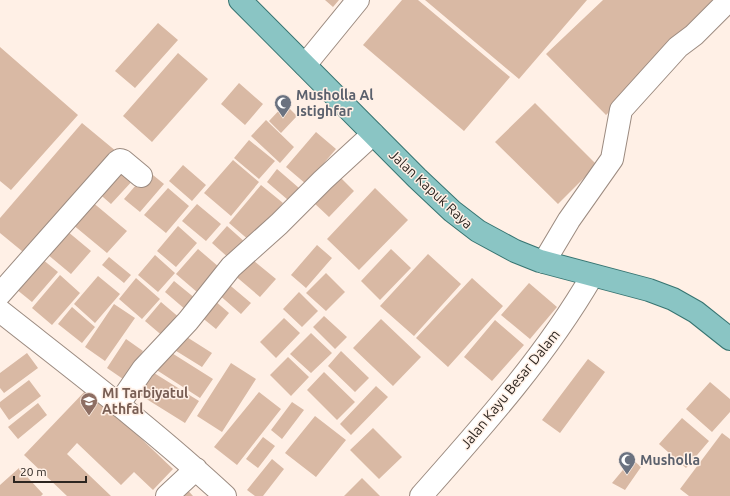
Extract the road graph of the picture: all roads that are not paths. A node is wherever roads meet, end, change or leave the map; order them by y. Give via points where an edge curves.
1 (240, 0) edge
2 (358, 0) edge
3 (725, 4) dead end
4 (305, 65) junction
5 (373, 134) junction
6 (141, 176) dead end
7 (544, 262) junction
8 (592, 276) junction
9 (0, 294) edge
10 (0, 311) edge
11 (730, 339) edge
12 (119, 404) junction
13 (196, 469) junction
14 (167, 496) edge
15 (225, 496) edge
16 (421, 496) edge

1 - 4 main road, Jalan Kapuk Raya
2 - 4 street
3 - 7 street via 678,47 621,110 612,159 569,220
4 - 5 main road, Jalan Kapuk Raya
5 - 7 main road, Jalan Kapuk Raya via 452,211 478,232
5 - 12 street via 231,267 188,321 143,369
6 - 9 street via 123,161 117,162
7 - 8 main road, Jalan Kapuk Raya
8 - 11 main road, Jalan Kapuk Raya via 673,299 696,312
8 - 16 street, Jalan Kayu Besar Dalam via 574,308 509,395
10 - 12 street
12 - 13 street
13 - 14 street
13 - 15 street

